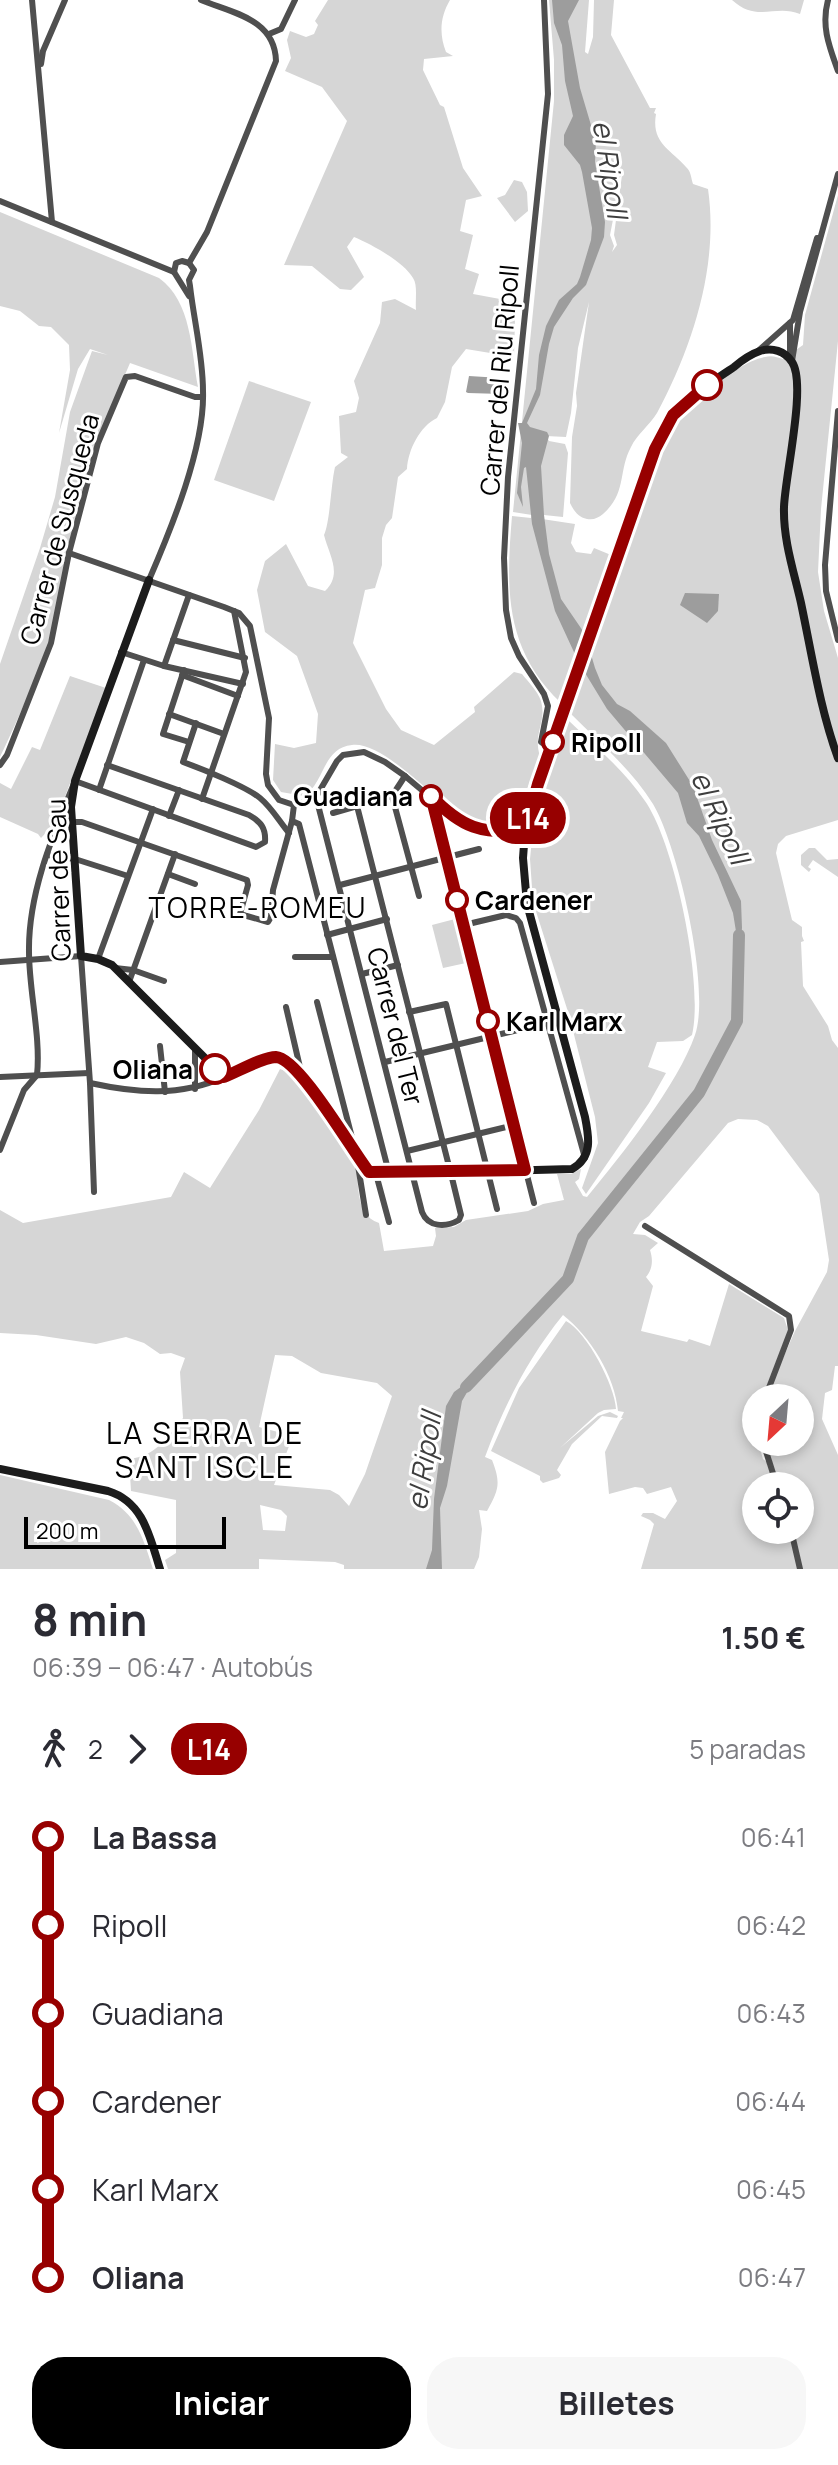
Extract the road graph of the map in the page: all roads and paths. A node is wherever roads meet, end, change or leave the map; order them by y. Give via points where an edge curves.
1 (32, 0) edge
2 (65, 0) edge
3 (201, 0) edge
4 (295, 0) edge
5 (544, 0) edge
6 (828, 0) edge
7 (269, 34) junction
8 (838, 71) edge
9 (40, 76) junction
10 (838, 174) edge
11 (0, 194) edge
12 (0, 201) edge
13 (52, 222) junction
14 (822, 234) junction
15 (189, 263) junction
16 (174, 272) junction
17 (178, 279) junction
18 (189, 280) junction
19 (191, 299) junction
20 (790, 323) junction
21 (758, 351) junction
22 (791, 360) junction
23 (203, 397) junction
24 (838, 411) edge
25 (837, 436) edge
26 (828, 515) junction
27 (838, 516) edge
28 (69, 553) junction
29 (149, 580) junction
30 (189, 595) junction
31 (234, 611) junction
32 (835, 614) edge
33 (173, 640) junction
34 (838, 640) edge
35 (121, 652) junction
36 (245, 658) junction
37 (144, 660) junction
38 (164, 666) junction
39 (183, 672) junction
40 (243, 684) junction
41 (238, 696) junction
42 (169, 714) junction
43 (196, 723) junction
44 (224, 734) junction
45 (189, 742) junction
46 (550, 749) junction
47 (838, 758) edge
48 (0, 765) edge
49 (107, 765) junction
50 (210, 773) junction
51 (405, 776) junction
52 (75, 781) junction
53 (99, 790) junction
54 (179, 790) junction
55 (392, 796) junction
56 (431, 796) junction
57 (316, 797) junction
58 (202, 799) junction
59 (296, 804) junction
60 (357, 806) junction
61 (153, 809) junction
62 (333, 813) dead end
63 (169, 816) junction
64 (59, 822) junction
65 (72, 822) junction
66 (296, 823) junction
67 (525, 831) junction
68 (289, 833) junction
69 (141, 842) junction
70 (479, 849) dead end
71 (175, 854) junction
72 (48, 855) junction
73 (447, 858) junction
74 (75, 859) junction
75 (411, 867) junction
76 (168, 874) junction
77 (376, 875) junction
78 (128, 876) junction
79 (195, 884) dead end
80 (340, 885) junction
81 (419, 896) dead end
82 (387, 919) junction
83 (464, 925) junction
84 (351, 929) junction
85 (327, 935) junction
86 (81, 956) junction
87 (295, 957) dead end
88 (333, 957) junction
89 (98, 959) junction
90 (29, 960) junction
91 (0, 962) edge
92 (398, 965) junction
93 (115, 968) junction
94 (133, 970) junction
95 (362, 974) junction
96 (164, 981) dead end
97 (129, 982) junction
98 (317, 1002) dead end
99 (286, 1007) dead end
100 (409, 1012) junction
101 (547, 1023) junction
102 (491, 1036) junction
103 (457, 1044) junction
104 (160, 1046) dead end
105 (195, 1048) junction
106 (420, 1054) junction
107 (385, 1062) junction
108 (89, 1073) junction
109 (37, 1075) junction
110 (222, 1076) junction
111 (302, 1076) junction
112 (0, 1077) edge
113 (90, 1083) junction
114 (195, 1089) junction
115 (165, 1092) junction
116 (587, 1124) junction
117 (515, 1125) junction
118 (576, 1127) junction
119 (479, 1134) junction
120 (444, 1143) junction
121 (0, 1150) edge
122 (407, 1151) junction
123 (356, 1153) junction
124 (585, 1158) junction
125 (525, 1170) junction
126 (488, 1171) junction
127 (451, 1172) junction
128 (389, 1173) junction
129 (413, 1173) junction
130 (376, 1174) junction
131 (94, 1192) dead end
132 (534, 1203) dead end
133 (497, 1209) dead end
134 (366, 1215) dead end
135 (389, 1222) dead end
136 (645, 1226) dead end
137 (770, 1384) edge
138 (0, 1469) edge
139 (794, 1544) edge
140 (160, 1569) edge
141 (800, 1569) edge

1 - 9 street
2 - 9 street via 43,51
3 - 7 street via 261,25
4 - 7 street via 284,26
5 - 46 street, Carrer del Riu Ripoll via 548,94 504,558 509,629 546,698 541,742
6 - 8 street via 826,36
7 - 15 street via 276,61 207,232
9 - 13 street
10 - 14 street
11 - 12 street
12 - 13 street
13 - 16 street
14 - 20 street
14 - 22 street
15 - 16 street via 176,263
15 - 18 street via 194,270
16 - 17 street
17 - 18 street
17 - 19 street
18 - 19 street
19 - 23 street
20 - 21 street
20 - 22 street
21 - 22 street via 776,350
21 - 46 street via 698,392 667,425
22 - 47 street via 797,393 785,529
23 - 28 street, Carrer de Susqueda via 126,377 98,443
23 - 29 street via 183,492
24 - 25 street
25 - 26 street
26 - 27 street
26 - 32 street via 825,579
28 - 29 street
28 - 48 street, Carrer de Susqueda via 51,643
29 - 30 street
29 - 35 street, Carrer de Sau
30 - 31 street
30 - 33 street
31 - 36 street
31 - 59 street via 250,626 269,718 268,785 279,800
32 - 34 street
33 - 36 street
33 - 38 street
35 - 37 street
35 - 52 street, Carrer de Sau
36 - 40 street
37 - 38 street
37 - 49 street
38 - 39 street
39 - 40 street
39 - 41 street
39 - 42 street
40 - 41 street
41 - 44 street
42 - 43 street
42 - 45 street via 163,734
43 - 44 street
43 - 45 street
44 - 50 street
45 - 50 street via 183,762
46 - 67 street
49 - 53 street
49 - 54 street
50 - 58 street
50 - 68 street via 258,796
51 - 55 street
51 - 56 street
51 - 57 street via 372,755 349,753 337,761
52 - 53 street
52 - 64 street
52 - 65 street, Carrer de Sau
53 - 61 street
54 - 58 street
54 - 63 street
55 - 60 street
55 - 75 street
56 - 67 street via 461,823 484,830
56 - 73 street
57 - 59 street
57 - 80 street, Carrer del Ter
58 - 63 street via 258,820 265,835 262,846
59 - 66 street
60 - 62 street
60 - 77 street
61 - 63 street
61 - 69 street
64 - 65 street
64 - 72 street
65 - 69 street
65 - 74 street, Carrer de Sau
66 - 68 street
66 - 85 street
67 - 116 street via 527,904
68 - 71 street via 268,922 240,914 247,880
69 - 71 street
69 - 78 street
70 - 73 street
71 - 76 street
72 - 74 street
72 - 90 street via 33,902
73 - 75 street
73 - 83 street
74 - 78 street
74 - 86 street, Carrer de Sau
75 - 77 street
75 - 81 street
76 - 79 street
76 - 94 street
77 - 80 street
77 - 82 street
78 - 89 street
80 - 84 street, Carrer del Ter
82 - 84 street
82 - 92 street
83 - 101 street via 506,915 516,918
83 - 102 street
84 - 85 street
84 - 95 street, Carrer del Ter
85 - 88 street
86 - 89 street
86 - 90 street
86 - 108 street, Carrer de Sau
87 - 88 street
88 - 128 street
89 - 93 street
90 - 91 street
90 - 109 street
92 - 95 street
92 - 100 street
93 - 94 street
93 - 97 street
94 - 96 street
94 - 97 street
95 - 107 street, Carrer del Ter
97 - 105 street
98 - 123 street
99 - 111 street
100 - 103 street via 446,1004
100 - 106 street
101 - 102 street
101 - 118 street
102 - 103 street
102 - 117 street
103 - 106 street
103 - 119 street
104 - 115 street
105 - 110 street
105 - 114 street
106 - 107 street
106 - 120 street
107 - 122 street, Carrer del Ter
108 - 109 street
108 - 113 street, Carrer de Sau
109 - 112 street
109 - 121 street via 24,1090
110 - 111 street via 276,1057
110 - 114 street
111 - 123 street
113 - 115 street
113 - 131 street, Carrer de Sau
114 - 115 street
116 - 118 street
116 - 124 street via 590,1142
117 - 119 street
117 - 125 street
118 - 124 street
119 - 120 street
119 - 126 street
120 - 122 street
120 - 127 street
122 - 129 street, Carrer del Ter
123 - 130 street
123 - 134 street
124 - 125 street via 572,1169
125 - 126 street
125 - 132 street
126 - 127 street
126 - 133 street
127 - 129 street
127 - 129 street, Carrer del Ter via 460,1218 442,1225 424,1218
128 - 129 street
128 - 130 street
130 - 135 street
136 - 137 street via 785,1312 791,1323
138 - 140 street via 124,1498 143,1520
139 - 141 street

